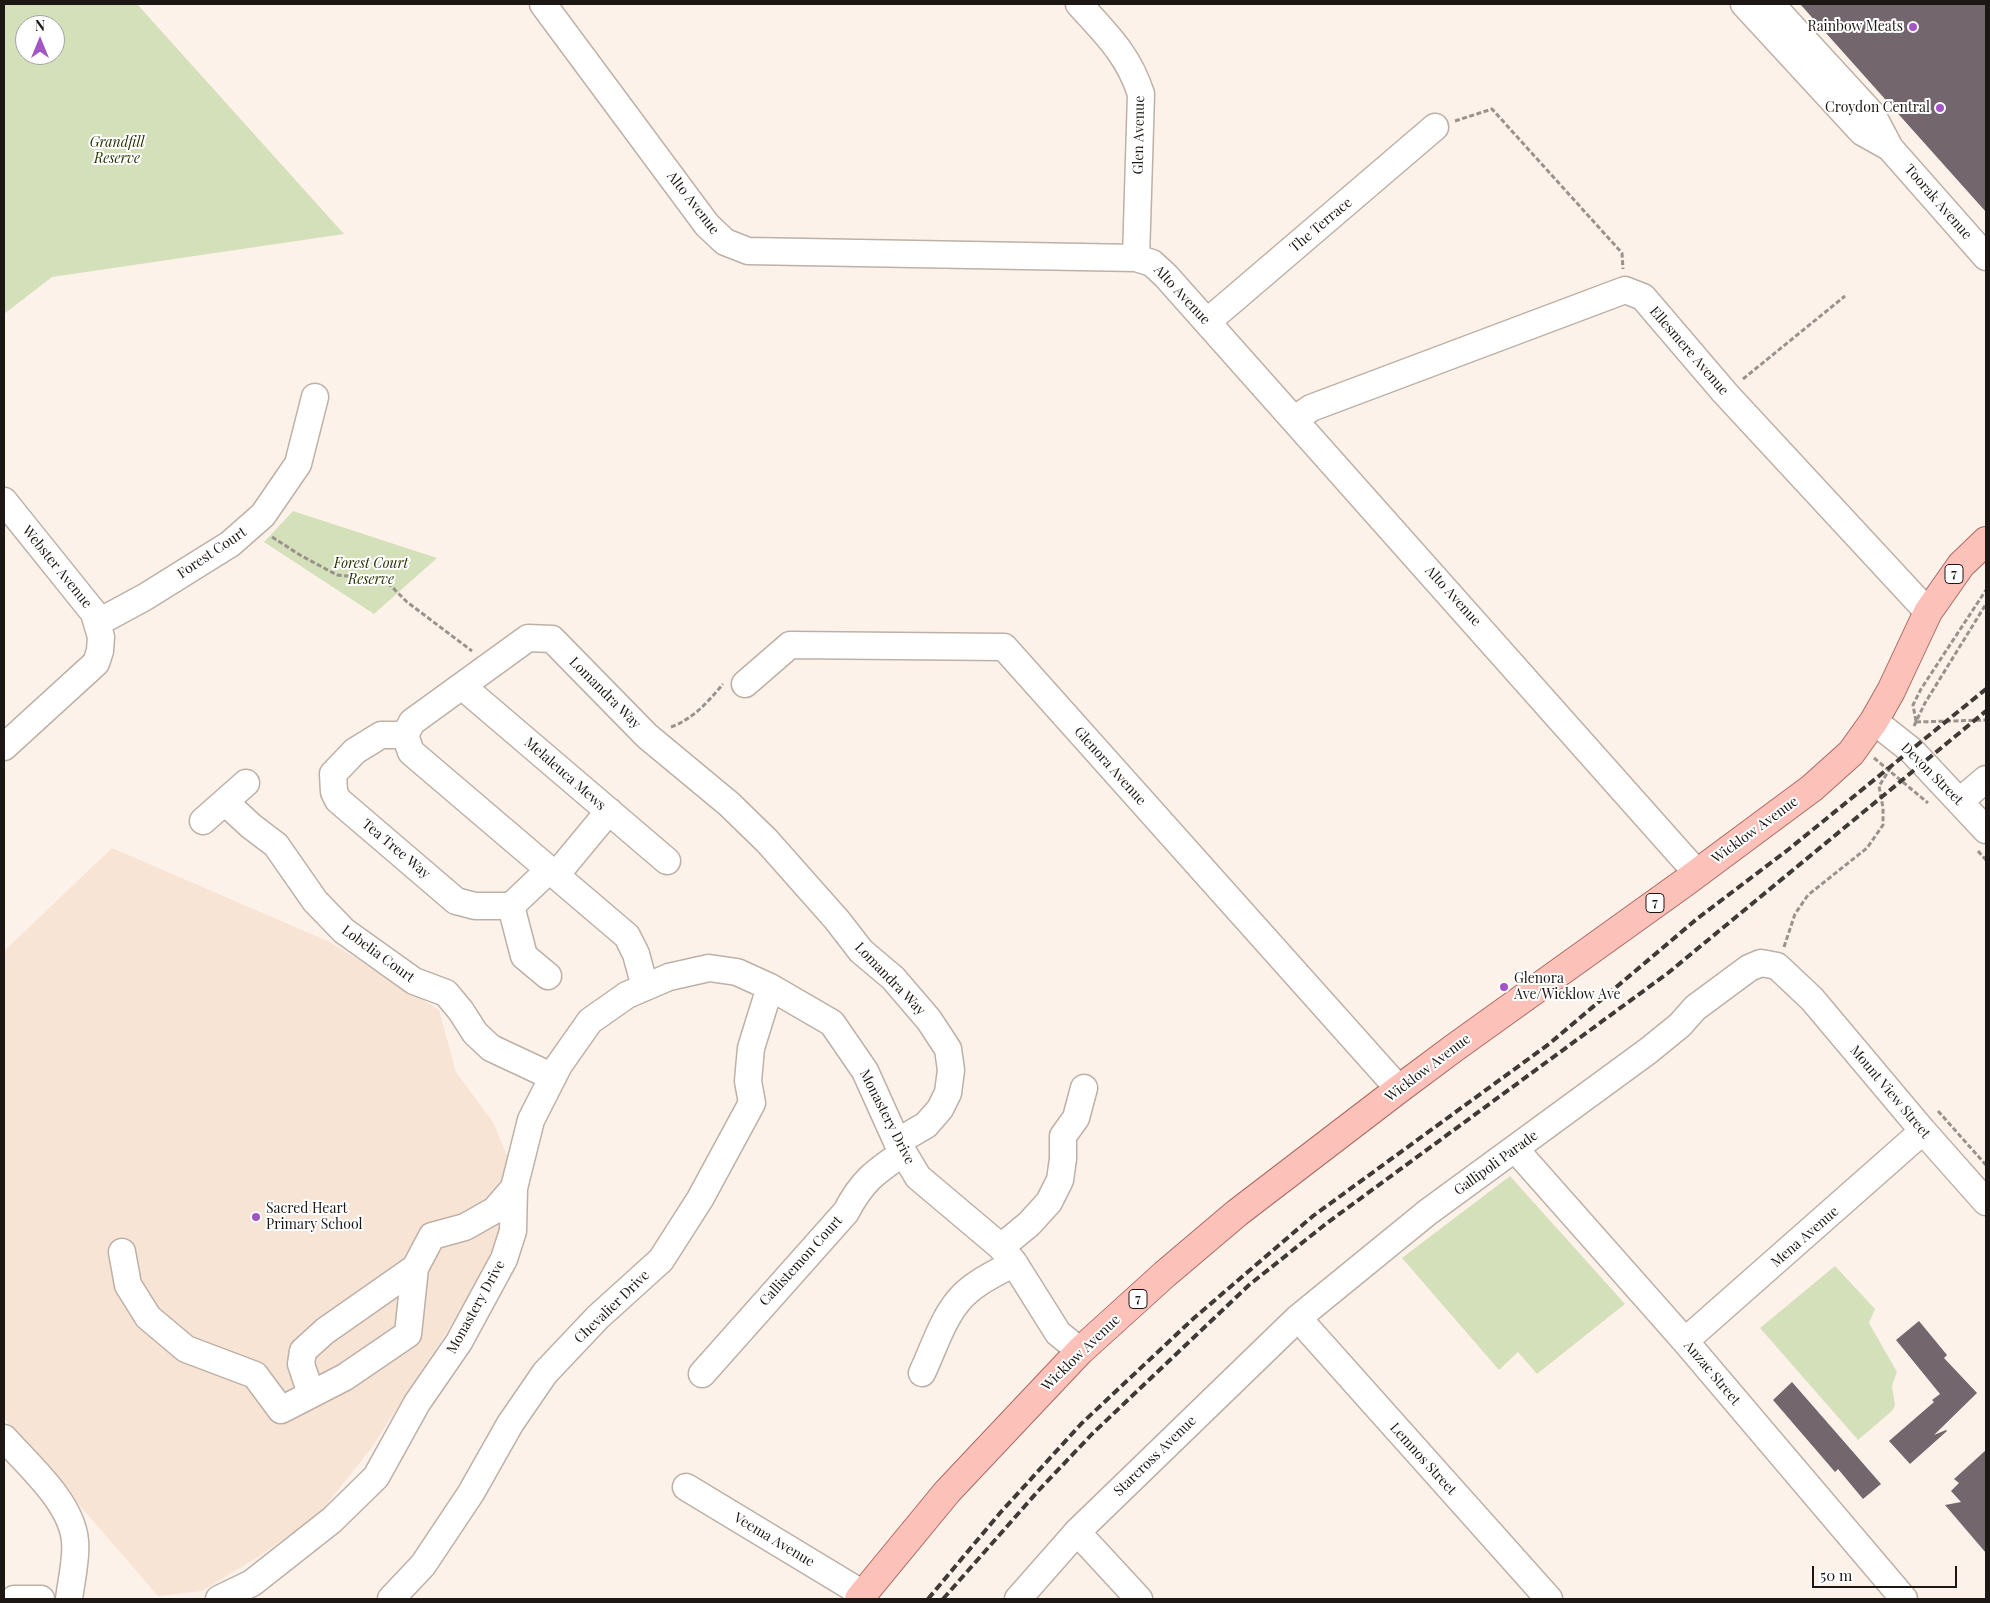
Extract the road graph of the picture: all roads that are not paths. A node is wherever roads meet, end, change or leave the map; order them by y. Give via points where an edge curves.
1 (543, 4) edge
2 (1079, 4) edge
3 (1744, 4) edge
4 (1772, 4) edge
5 (1435, 127) road end
6 (1890, 148) junction
7 (1986, 257) edge
8 (1136, 258) junction
9 (1206, 322) junction
10 (315, 397) dead end
11 (1295, 419) junction
12 (4, 501) edge
13 (1986, 540) edge
14 (1928, 612) junction
15 (97, 623) junction
16 (745, 684) road end
17 (462, 686) junction
18 (1874, 721) junction
19 (405, 735) junction
20 (4, 747) edge
21 (1986, 779) edge
22 (246, 782) dead end
23 (1960, 801) junction
24 (224, 802) junction
25 (609, 812) junction
26 (203, 821) dead end
27 (1986, 830) edge
28 (667, 861) dead end
29 (553, 872) junction
30 (1697, 873) junction
31 (511, 906) junction
32 (1786, 974) joint
33 (548, 976) dead end
34 (645, 987) junction
35 (770, 987) junction
36 (553, 1077) junction
37 (1084, 1088) dead end
38 (1399, 1089) junction
39 (1923, 1132) junction
40 (900, 1148) junction
41 (1516, 1150) junction
42 (514, 1188) junction
43 (1986, 1202) edge
44 (122, 1252) dead end
45 (1007, 1255) junction
46 (415, 1268) junction
47 (1298, 1318) junction
48 (1685, 1341) junction
49 (1080, 1351) junction
50 (922, 1373) dead end
51 (702, 1374) dead end
52 (311, 1394) junction
53 (4, 1438) edge
54 (686, 1487) dead end
55 (1077, 1532) junction
56 (861, 1597) edge
57 (14, 1599) edge
58 (41, 1599) edge
59 (69, 1599) edge
60 (219, 1599) edge
61 (391, 1599) edge
62 (1018, 1599) edge
63 (1139, 1599) edge
64 (1548, 1599) edge
65 (1904, 1599) edge

1 - 8 street, Alto Avenue via 707,225 725,242 748,251
2 - 8 street, Glen Avenue via 1121,51 1136,76 1141,94
3 - 6 street, Toorak Avenue via 1862,132
4 - 6 street, Toorak Avenue via 1872,114
5 - 9 street, The Terrace
6 - 7 street, Toorak Avenue
8 - 9 street, Alto Avenue via 1152,263
9 - 11 street, Alto Avenue
10 - 15 street, Forest Court via 298,464 262,515 230,544
11 - 14 street, Ellesmere Avenue via 1312,408 1625,290 1643,297 1725,393
11 - 30 street, Alto Avenue
12 - 15 street, Webster Avenue via 94,613
13 - 14 main road, Wicklow Avenue / 7 via 1961,565
14 - 18 main road, Wicklow Avenue / 7
15 - 20 street, Webster Avenue via 101,637 96,663
16 - 38 street, Glenora Avenue via 790,645 1004,647
17 - 19 street, Lomandra Way via 412,722
17 - 25 street, Melaleuca Mews
17 - 40 street, Lomandra Way via 528,638 552,639 647,736 729,804 767,841 861,951 899,985 929,1020 948,1049 951,1070 948,1093 940,1109
18 - 23 street, Devon Street via 1912,751
18 - 30 main road, Wicklow Avenue / 7 via 1851,753 1812,788
19 - 29 street via 411,752
19 - 31 street, Tea Tree Way via 381,735 355,751 333,774 338,800 456,901 475,906
21 - 23 street
22 - 24 street
23 - 27 street, Devon Street
24 - 26 street
24 - 36 street, Lobelia Court via 276,845 315,901 344,931 414,981 446,993 475,1033 492,1048
25 - 28 street, Melaleuca Mews
25 - 29 street
29 - 31 street
29 - 34 street via 627,936
30 - 38 main road, Wicklow Avenue / 7
31 - 33 street via 524,956
32 - 39 street, Mount View Street via 1812,999
32 - 41 street, Gallipoli Parade via 1761,963 1749,968 1695,1008 1648,1051
34 - 35 street, Monastery Drive via 669,977 709,968 738,972
34 - 36 street, Monastery Drive via 627,995 590,1021
35 - 40 street, Monastery Drive via 832,1023 865,1071
35 - 61 street, Chevalier Drive via 751,1048 748,1081 752,1103 700,1199 662,1260 598,1317 545,1373 423,1565
36 - 42 street, Monastery Drive via 531,1120
37 - 45 street via 1076,1118 1063,1136 1060,1180 1049,1202
38 - 49 main road, Wicklow Avenue / 7 via 1237,1213
39 - 43 street, Mount View Street
39 - 48 street, Mena Avenue
40 - 45 street, Monastery Drive via 918,1177
40 - 51 street, Callistemon Court via 856,1191 846,1212
41 - 47 street, Gallipoli Parade via 1428,1212
41 - 48 street, Anzac Street
42 - 46 street via 495,1210 465,1227 432,1236
42 - 60 street, Monastery Drive via 513,1230 496,1276 376,1477 332,1520 252,1583
44 - 52 street via 128,1285 148,1317 186,1349 255,1375 281,1410
45 - 49 street, Monastery Drive via 1058,1332
45 - 50 street via 959,1300 944,1324
46 - 52 street via 408,1334 345,1377
46 - 52 street via 325,1331 303,1352 301,1364
47 - 55 street, Starcross Avenue
47 - 64 street, Lemnos Street
48 - 65 street, Anzac Street
49 - 56 main road, Wicklow Avenue / 7 via 947,1492
53 - 59 street via 62,1504 72,1524 76,1542
54 - 56 street, Veema Avenue
55 - 62 street, Starcross Avenue
55 - 63 street
57 - 58 street

